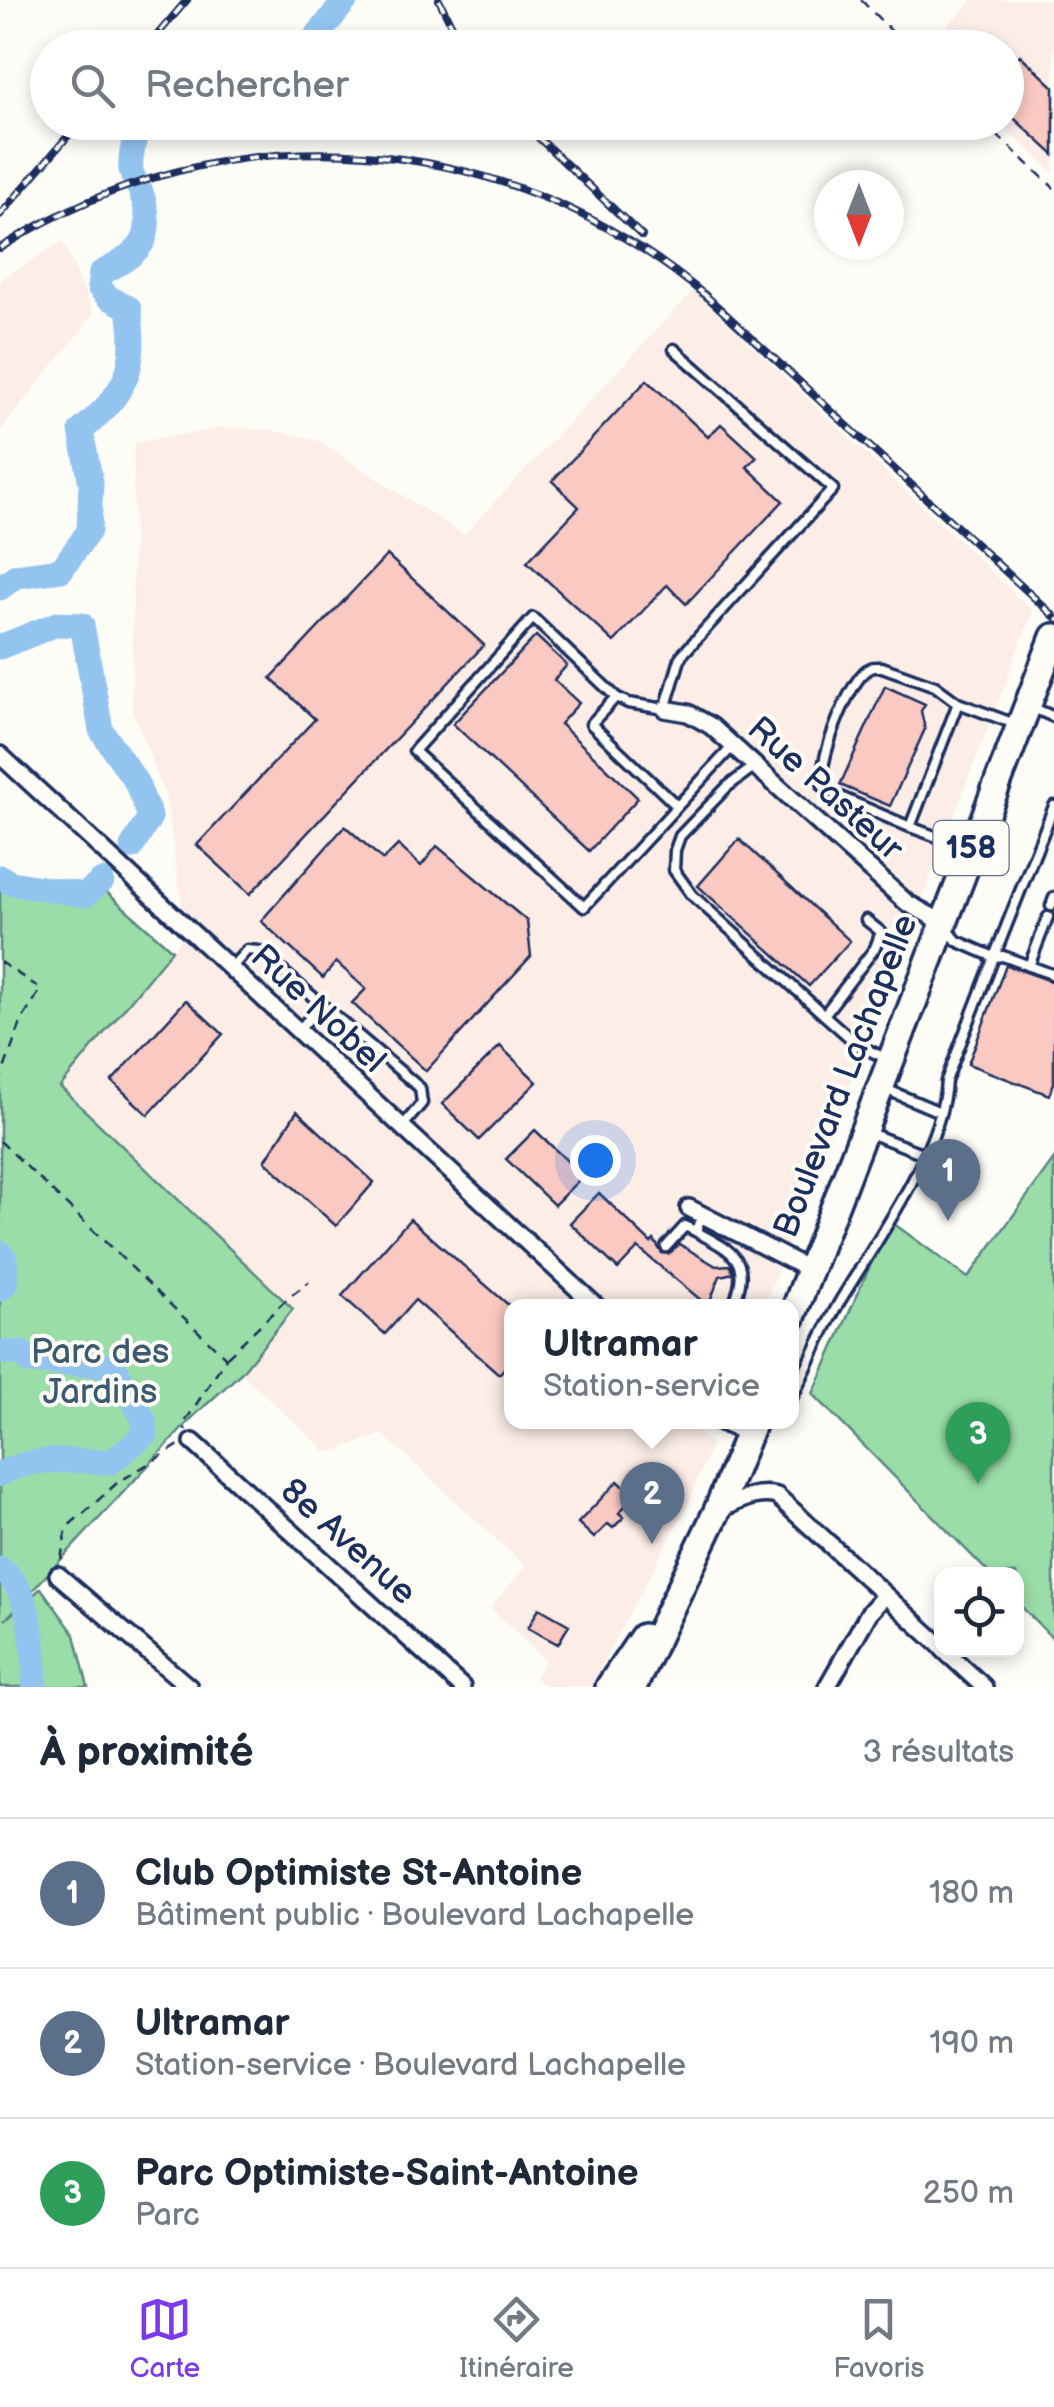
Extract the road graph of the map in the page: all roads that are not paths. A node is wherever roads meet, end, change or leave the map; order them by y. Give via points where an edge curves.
1 (674, 350) dead end
2 (1054, 637) edge
3 (616, 698) junction
4 (958, 703) junction
5 (665, 709) junction
6 (1023, 716) junction
7 (1054, 717) edge
8 (733, 746) junction
9 (0, 755) edge
10 (756, 764) junction
11 (678, 806) junction
12 (1054, 806) edge
13 (910, 827) junction
14 (970, 849) junction
15 (1048, 917) dead end
16 (866, 920) dead end
17 (942, 922) junction
18 (994, 957) junction
19 (1029, 966) junction
20 (231, 968) junction
21 (1054, 975) edge
22 (322, 1004) junction
23 (824, 1015) junction
24 (298, 1031) junction
25 (889, 1060) junction
26 (879, 1086) junction
27 (940, 1112) junction
28 (402, 1128) junction
29 (862, 1130) junction
30 (924, 1154) junction
31 (696, 1212) joint
32 (695, 1231) junction
33 (666, 1247) dead end
34 (810, 1270) junction
35 (588, 1299) edge
36 (736, 1299) edge
37 (799, 1299) edge
38 (799, 1384) edge
39 (750, 1429) edge
40 (193, 1442) road end
41 (717, 1511) junction
42 (58, 1575) road end
43 (686, 1576) junction
44 (885, 1594) junction
45 (934, 1640) edge
46 (952, 1657) edge
47 (189, 1687) edge
48 (462, 1687) edge
49 (609, 1687) edge
50 (633, 1687) edge
51 (827, 1687) edge
52 (984, 1687) edge

1 - 5 lane via 832,489 681,656
2 - 6 main road, Boulevard Lachapelle / 158
3 - 5 lane
3 - 11 lane via 591,724
3 - 11 lane via 533,618 414,751 584,907
4 - 6 lane
4 - 13 lane
4 - 13 lane via 936,686 882,667 863,673 847,698 822,766 824,786
5 - 8 street, Rue Pasteur via 696,716
6 - 7 lane
6 - 14 main road, Boulevard Lachapelle / 158
8 - 10 street, Rue Pasteur
8 - 11 lane
9 - 20 street, Rue Nobel
10 - 17 street, Rue Pasteur via 907,903
10 - 23 lane via 680,836 674,870
12 - 18 lane
13 - 14 lane
14 - 17 main road, Boulevard Lachapelle / 158
15 - 19 lane
16 - 23 lane via 881,932 876,948
17 - 18 lane via 957,941
17 - 25 main road, Boulevard Lachapelle / 158
18 - 19 lane
18 - 27 lane
19 - 21 lane
20 - 22 lane via 247,950 259,951
20 - 24 street, Rue Nobel
22 - 24 lane
22 - 28 lane via 420,1088 422,1104
23 - 25 lane via 858,1045
24 - 28 street, Rue Nobel
25 - 26 main road, Boulevard Lachapelle / 158
26 - 27 lane
26 - 29 main road, Boulevard Lachapelle / 158
27 - 30 lane
28 - 35 street, Rue Nobel
29 - 30 lane
29 - 34 main road, Boulevard Lachapelle / 158
30 - 38 lane
31 - 32 lane
31 - 34 street
32 - 33 lane via 686,1226
32 - 36 lane via 738,1261 742,1282
34 - 37 main road, Boulevard Lachapelle / 158
39 - 41 main road
40 - 48 street, 8e Avenue
41 - 43 main road
41 - 44 street via 749,1496 784,1502
42 - 47 street
43 - 49 main road
43 - 50 main road
44 - 45 street
44 - 51 street
46 - 52 street

